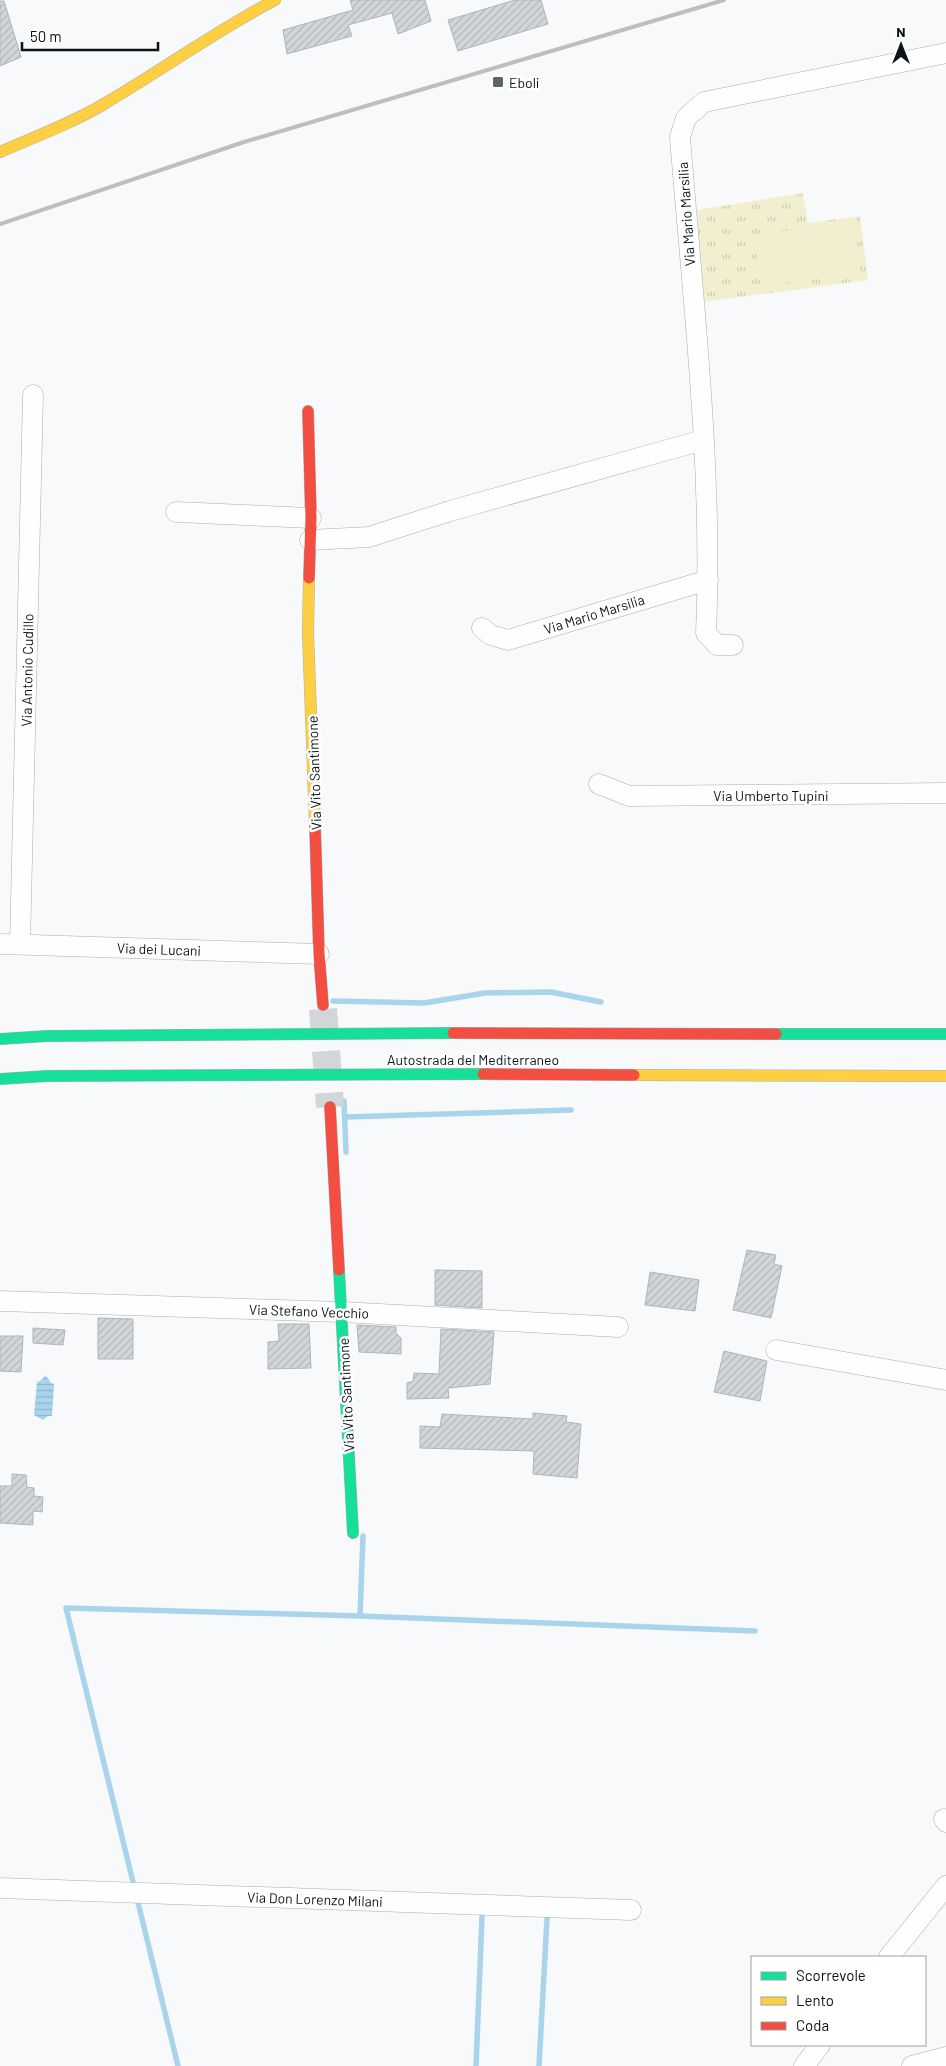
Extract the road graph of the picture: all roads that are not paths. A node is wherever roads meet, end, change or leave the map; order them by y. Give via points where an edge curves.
1 (275, 0) edge
2 (946, 53) edge
3 (2, 151) edge
4 (33, 395) dead end
5 (308, 411) dead end
6 (703, 440) junction
7 (176, 512) dead end
8 (311, 518) junction
9 (310, 540) junction
10 (708, 580) junction
11 (482, 628) dead end
12 (733, 645) dead end
13 (599, 784) dead end
14 (946, 793) edge
15 (0, 944) edge
16 (20, 944) junction
17 (319, 954) junction
18 (323, 1005) tunnel mouth
19 (946, 1034) edge
20 (0, 1039) edge
21 (946, 1076) edge
22 (0, 1079) edge
23 (330, 1108) tunnel mouth
24 (0, 1301) edge
25 (342, 1312) junction
26 (618, 1327) dead end
27 (776, 1350) dead end
28 (946, 1380) edge
29 (353, 1533) dead end
30 (946, 1886) edge
31 (0, 1888) edge
32 (630, 1910) dead end
33 (891, 1956) edge
34 (819, 2046) edge
35 (946, 2058) edge
36 (804, 2066) edge
37 (912, 2066) edge

1 - 3 main road via 103,104
2 - 6 street, Via Mario Marsilia via 704,102 686,118 680,137
4 - 16 street, Via Antonio Cudillo
5 - 8 main road, Via Vito Santimone
6 - 9 street via 369,537
6 - 10 street, Via Mario Marsilia
7 - 8 street
8 - 9 main road, Via Vito Santimone
9 - 17 main road, Via Vito Santimone via 308,632
10 - 11 street, Via Mario Marsilia via 508,640 491,635
10 - 12 street, Via Mario Marsilia via 706,634 717,645
13 - 14 street, Via Umberto Tupini via 629,796
15 - 16 street, Via dei Lucani
16 - 17 street, Via dei Lucani
17 - 18 main road, Via Vito Santimone
19 - 20 main road, Autostrada del Mediterraneo via 332,1033
21 - 22 main road, Autostrada del Mediterraneo via 333,1074
23 - 25 main road, Via Vito Santimone
24 - 25 street, Via Stefano Vecchio
25 - 26 street, Via Stefano Vecchio
25 - 29 main road, Via Vito Santimone
27 - 28 street
30 - 33 street
31 - 32 street, Via Don Lorenzo Milani
34 - 36 street
35 - 37 street

